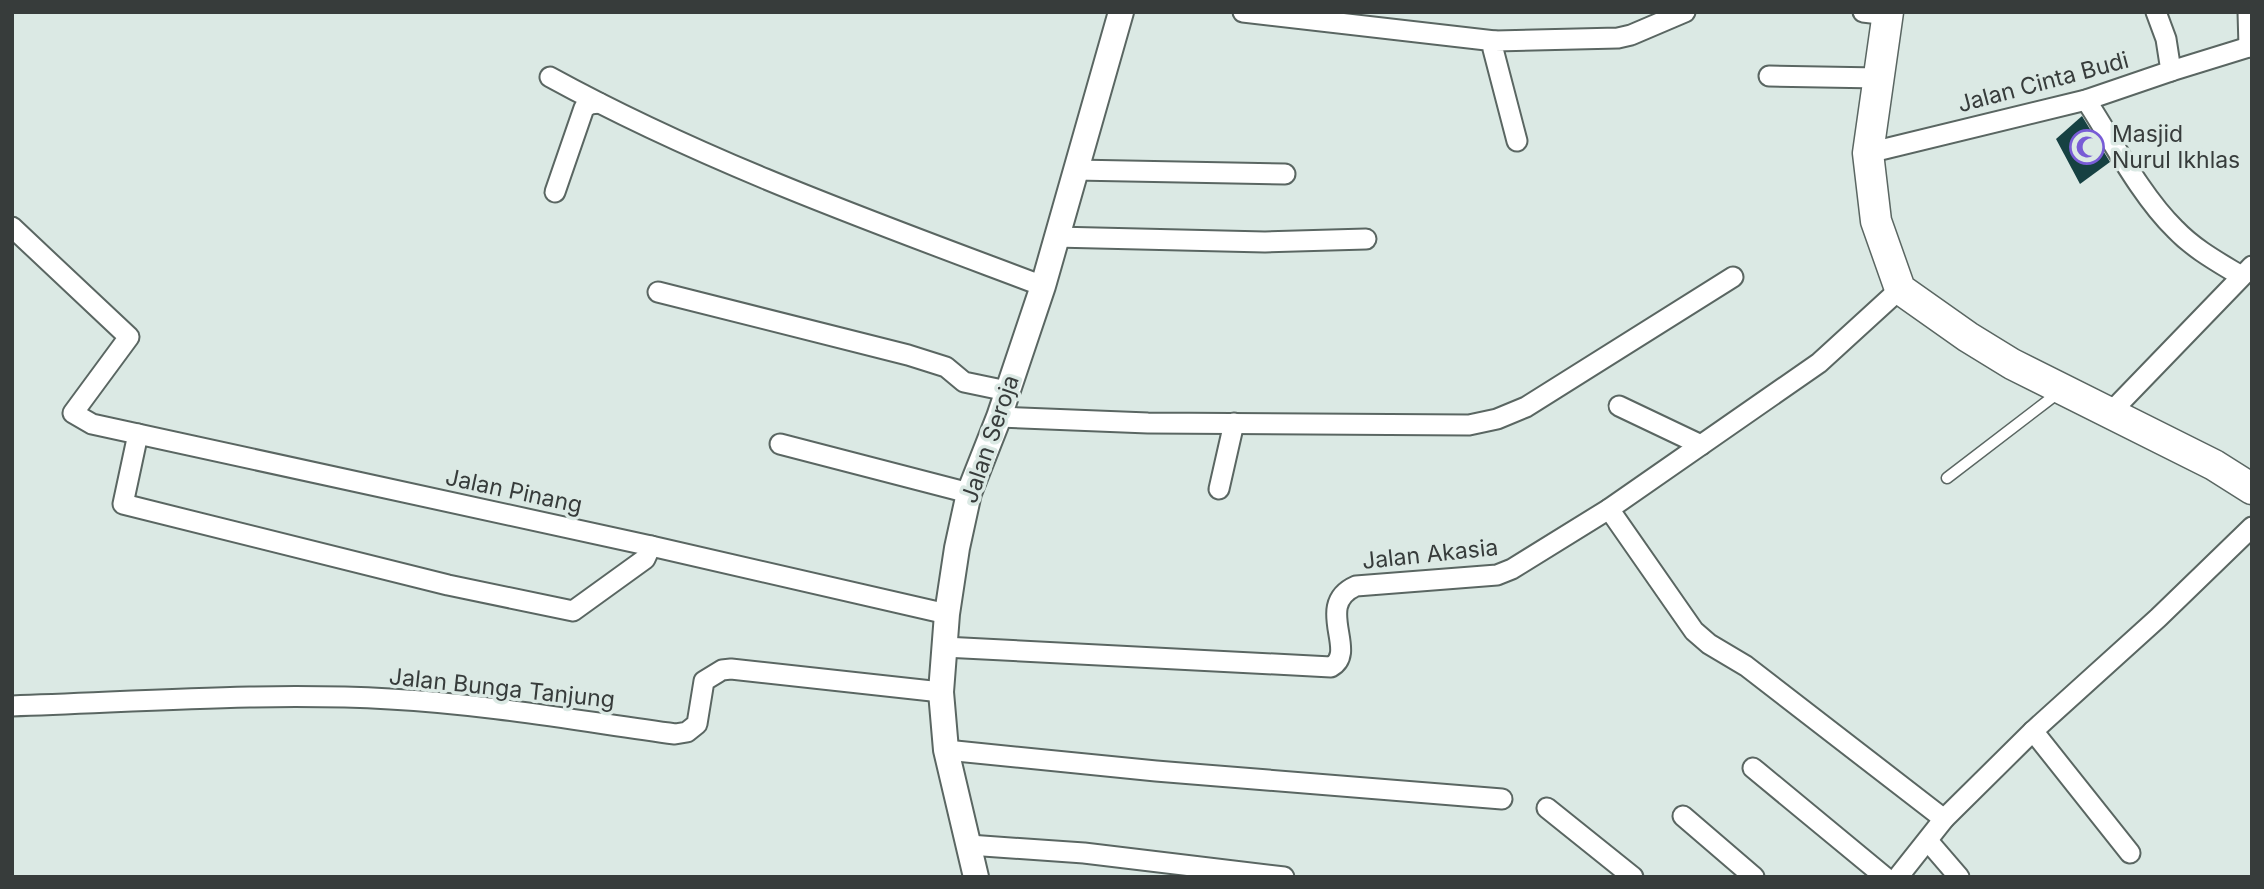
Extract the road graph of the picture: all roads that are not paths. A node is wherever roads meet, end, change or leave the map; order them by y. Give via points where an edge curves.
1 (1121, 12) edge
2 (1243, 12) edge
3 (1685, 12) edge
4 (2156, 12) edge
5 (2248, 12) edge
6 (1880, 13) edge
7 (1496, 41) junction
8 (2250, 47) edge
9 (2171, 71) junction
10 (1769, 76) dead end
11 (550, 77) dead end
12 (1879, 78) junction
13 (2086, 100) junction
14 (598, 103) junction
15 (1517, 141) dead end
16 (1868, 153) junction
17 (1075, 170) junction
18 (1285, 174) dead end
19 (555, 191) dead end
20 (12, 227) edge
21 (1055, 237) junction
22 (1366, 239) dead end
23 (2246, 271) edge
24 (1733, 277) dead end
25 (1043, 286) junction
26 (1900, 289) junction
27 (659, 292) dead end
28 (1007, 391) junction
29 (2062, 391) junction
30 (1619, 406) dead end
31 (2109, 414) junction
32 (999, 417) junction
33 (1234, 424) junction
34 (138, 434) junction
35 (780, 444) dead end
36 (1701, 445) junction
37 (1947, 478) dead end
38 (1219, 489) dead end
39 (2252, 489) edge
40 (969, 494) junction
41 (1609, 509) junction
42 (2252, 527) edge
43 (651, 546) junction
44 (947, 614) junction
45 (944, 647) junction
46 (941, 692) junction
47 (12, 706) edge
48 (2033, 731) junction
49 (946, 750) junction
50 (1753, 768) dead end
51 (1502, 799) dead end
52 (1547, 808) dead end
53 (1682, 816) dead end
54 (1944, 819) junction
55 (1928, 841) junction
56 (969, 845) junction
57 (2130, 853) dead end
58 (976, 877) edge
59 (1284, 877) edge
60 (1633, 877) edge
61 (1754, 877) edge
62 (1885, 877) edge
63 (1898, 877) edge
64 (1959, 877) edge

1 - 17 street, Jalan Seroja
2 - 7 street
3 - 7 street via 1618,38
4 - 9 street
5 - 8 street
6 - 12 main road
7 - 15 street via 1493,48
8 - 9 street, Jalan Cinta Budi
9 - 13 street, Jalan Cinta Budi
10 - 12 street
11 - 14 street
12 - 16 main road
13 - 16 street, Jalan Cinta Budi
13 - 23 street via 2172,227 2204,254
14 - 19 street via 584,107
14 - 25 street via 730,165
16 - 26 main road via 1876,221
17 - 18 street
17 - 21 street, Jalan Seroja
20 - 34 street, Jalan Pinang via 129,337 73,413 92,424
21 - 22 street via 1265,242
21 - 25 street, Jalan Seroja
23 - 31 street
24 - 33 street via 1526,407 1497,419 1469,425
25 - 28 street, Jalan Seroja
26 - 29 main road via 1968,337
26 - 36 street, Jalan Akasia via 1819,363
27 - 28 street via 908,355 946,367 964,382
28 - 32 street, Jalan Seroja
29 - 31 main road
29 - 37 lane
30 - 36 street
31 - 39 main road via 2214,465
32 - 33 street
32 - 40 street, Jalan Seroja
33 - 38 street
34 - 43 street, Jalan Pinang
34 - 43 street via 124,504 448,585 573,611 645,559
35 - 40 street
36 - 41 street, Jalan Akasia
40 - 44 street, Jalan Seroja
41 - 45 street, Jalan Akasia via 1497,575 1345,590 1336,603 1341,655 1331,667
41 - 54 street via 1694,631
42 - 48 street
43 - 44 street, Jalan Pinang
44 - 45 street, Jalan Seroja
45 - 46 street, Jalan Seroja
46 - 47 street, Jalan Bunga Tanjung via 731,668 704,681 697,724 674,734 390,699
46 - 49 street, Jalan Seroja
48 - 54 street
48 - 57 street
49 - 51 street
49 - 56 street, Jalan Seroja
50 - 62 street
52 - 60 street
53 - 61 street
54 - 55 street
55 - 63 street
55 - 64 street
56 - 58 street, Jalan Seroja
56 - 59 street via 1084,853

